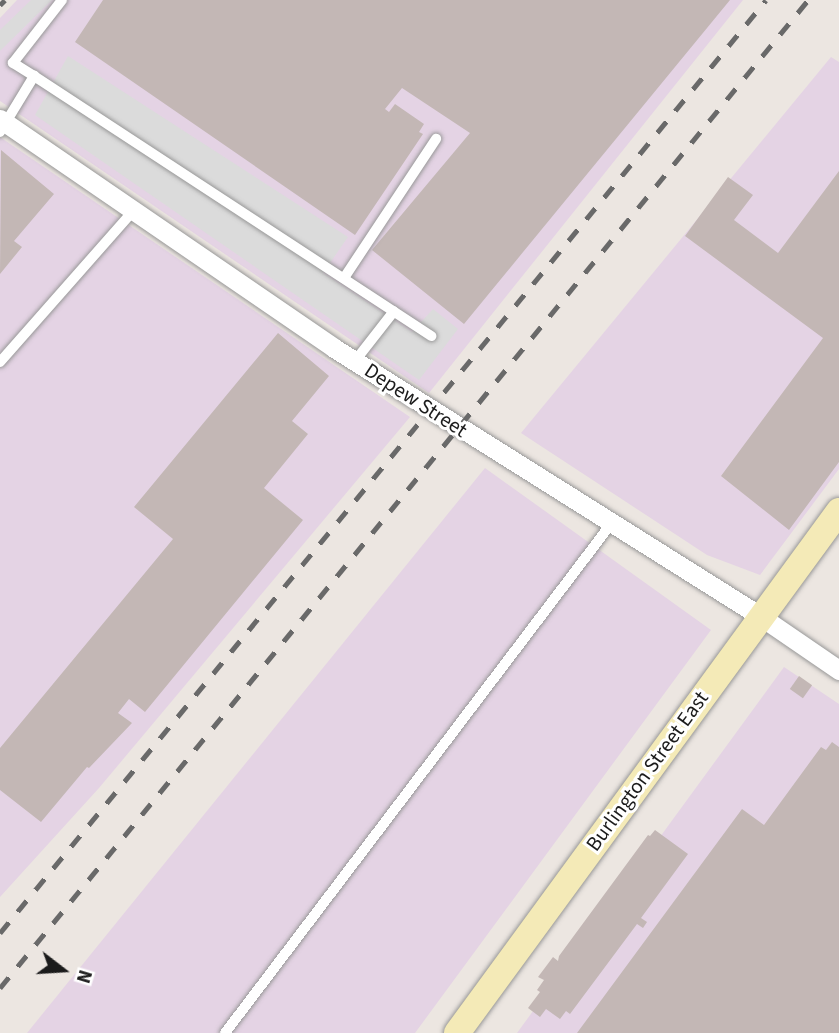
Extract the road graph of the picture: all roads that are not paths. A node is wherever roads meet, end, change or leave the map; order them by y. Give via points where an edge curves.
1 (62, 0) edge
2 (34, 76) junction
3 (2, 125) edge
4 (436, 139) dead end
5 (134, 211) junction
6 (344, 278) junction
7 (394, 311) junction
8 (432, 336) dead end
9 (355, 361) junction
10 (0, 362) edge
11 (839, 510) edge
12 (611, 524) junction
13 (760, 616) junction
14 (839, 670) edge
15 (225, 1033) edge
16 (457, 1033) edge

1 - 2 lane via 13,63
2 - 3 lane
2 - 6 lane
3 - 5 street, Depew Street
4 - 6 lane
5 - 9 street, Depew Street
5 - 10 lane
6 - 7 lane
7 - 8 lane
7 - 9 lane
9 - 12 street, Depew Street
11 - 13 main road, Burlington Street East
12 - 13 street, Depew Street
12 - 15 lane
13 - 14 street, Depew Street
13 - 16 main road, Burlington Street East

